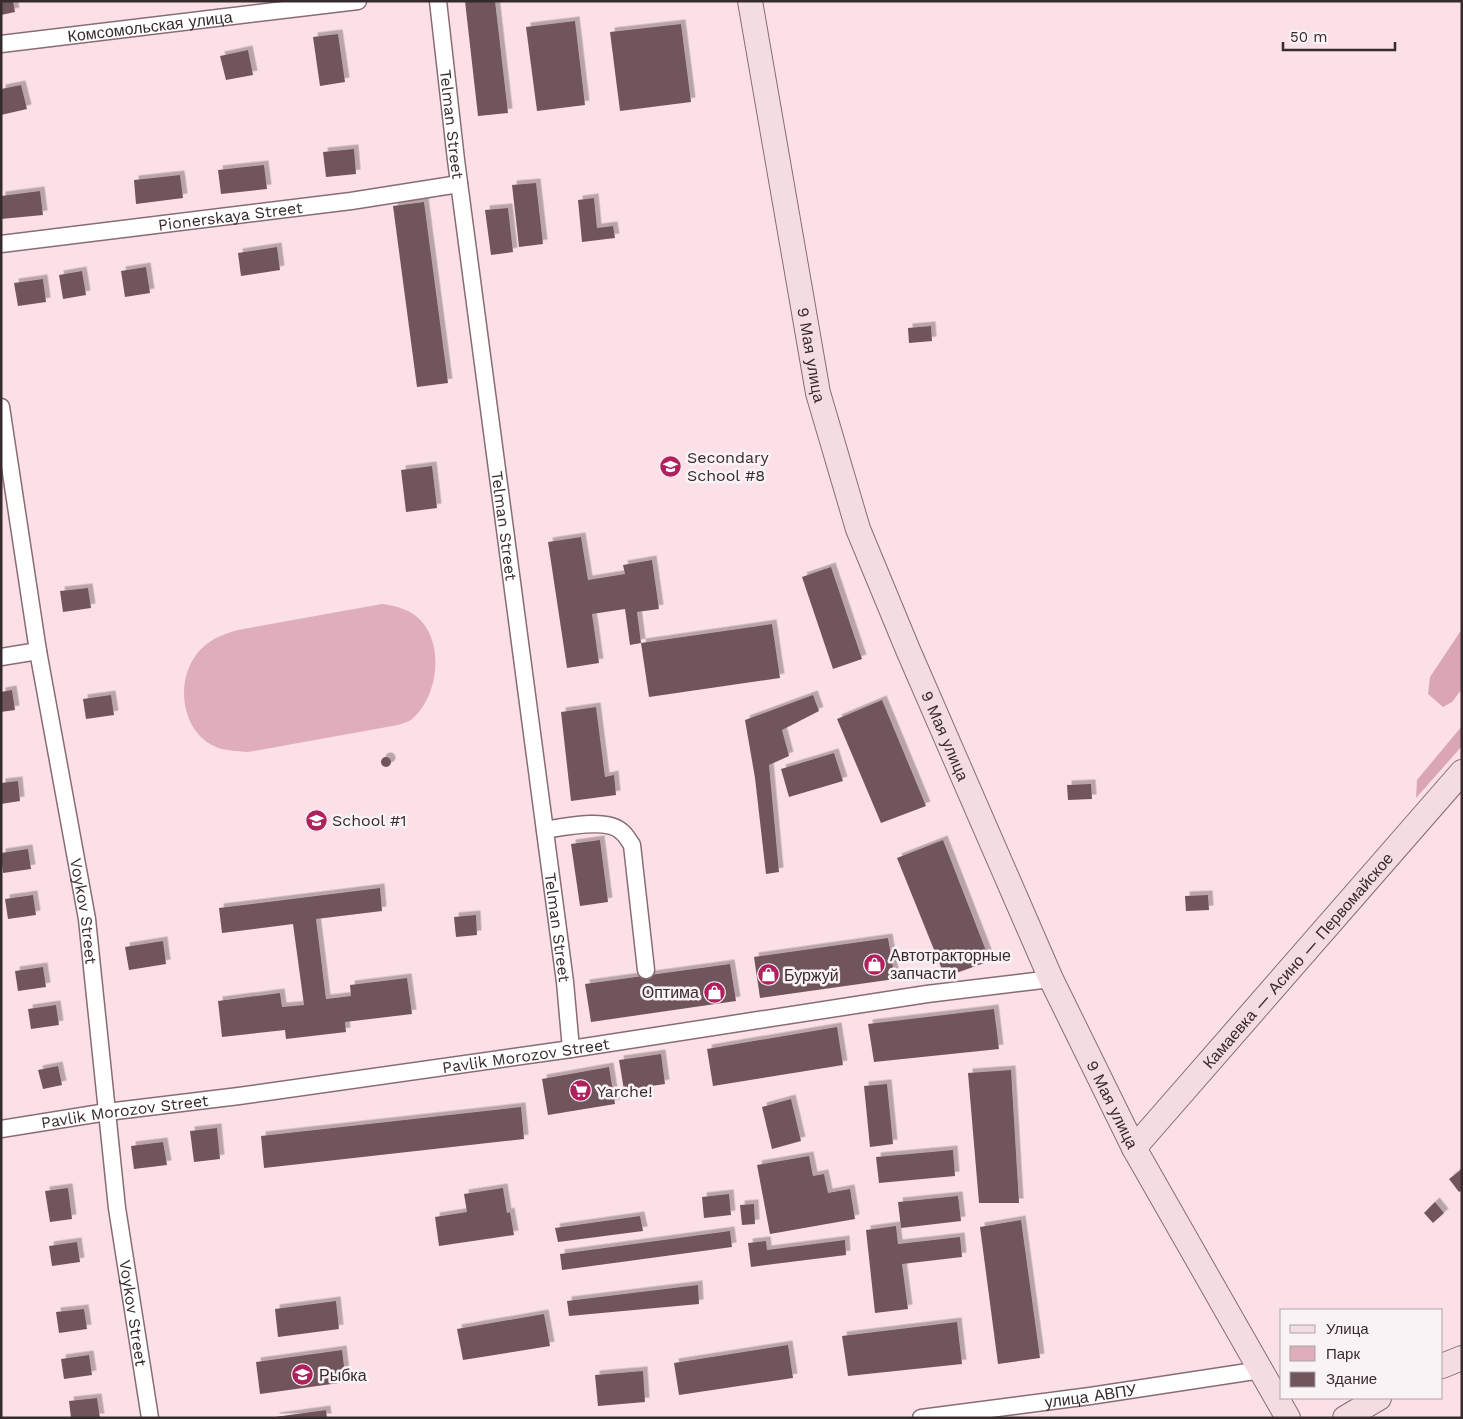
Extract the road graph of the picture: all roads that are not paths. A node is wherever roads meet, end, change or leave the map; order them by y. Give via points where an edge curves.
1 (358, 1) edge
2 (438, 1) edge
3 (750, 1) edge
4 (1, 44) edge
5 (459, 184) junction
6 (1, 244) edge
7 (1, 407) edge
8 (38, 651) junction
9 (1, 656) edge
10 (1462, 772) edge
11 (545, 830) junction
12 (646, 970) dead end
13 (1051, 978) junction
14 (571, 1049) junction
15 (107, 1112) junction
16 (1, 1129) edge
17 (1134, 1148) junction
18 (1462, 1358) edge
19 (1443, 1366) edge
20 (1261, 1370) junction
21 (1377, 1399) edge
22 (150, 1418) edge
23 (921, 1418) edge
24 (1288, 1418) edge
25 (1345, 1418) edge

1 - 4 street, Комсомольская улица
2 - 5 street, Telman Street
3 - 13 main road, 9 Мая улица via 818,393 858,529
5 - 6 street, Pionerskaya Street via 352,201
5 - 11 street, Telman Street
7 - 8 street, Voykov Street
8 - 9 street
8 - 15 street, Voykov Street via 87,920
10 - 17 main road, Камаевка — Асино — Первомайское
11 - 12 street via 574,824 602,824 622,830 632,845
11 - 14 street, Telman Street
13 - 14 street, Pavlik Morozov Street
13 - 17 main road, 9 Мая улица
14 - 15 street, Pavlik Morozov Street
15 - 16 street, Pavlik Morozov Street
15 - 22 street, Voykov Street
17 - 20 main road, 9 Мая улица
18 - 19 main road
20 - 23 street, улица АВПУ
20 - 24 main road, 9 Мая улица
21 - 25 main road

